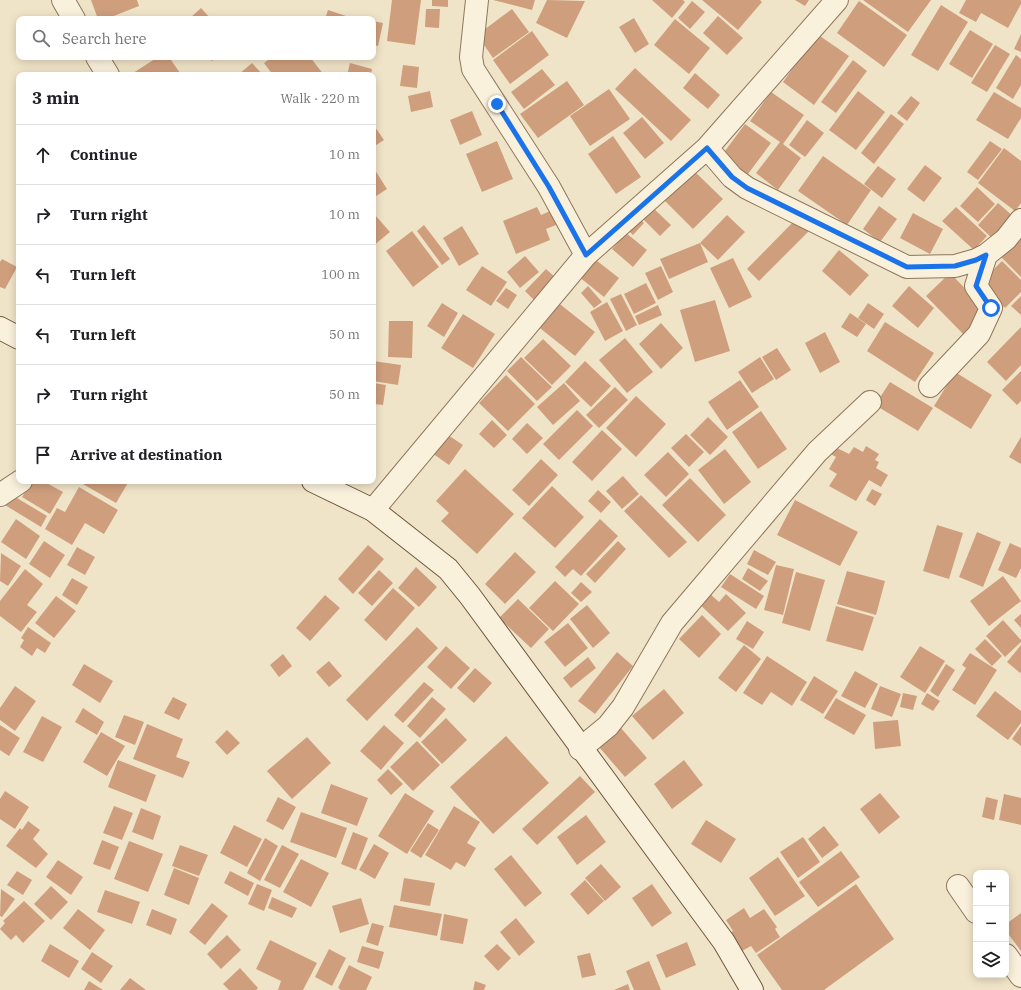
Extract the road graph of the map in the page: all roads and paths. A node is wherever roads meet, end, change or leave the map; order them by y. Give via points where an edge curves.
1 (63, 0) edge
2 (477, 0) edge
3 (837, 0) edge
4 (72, 16) edge
5 (99, 60) edge
6 (106, 72) edge
7 (707, 148) junction
8 (1021, 220) edge
9 (586, 255) junction
10 (986, 255) junction
11 (0, 328) edge
12 (16, 336) edge
13 (930, 386) dead end
14 (870, 402) dead end
15 (16, 484) edge
16 (319, 484) edge
17 (0, 495) edge
18 (373, 510) junction
19 (580, 749) junction
20 (958, 886) dead end
21 (973, 908) edge
22 (1009, 958) edge
23 (1021, 976) edge
24 (746, 988) edge

1 - 4 street
2 - 9 street via 471,57 473,69 549,187
3 - 7 street
5 - 6 street
7 - 9 street
7 - 10 street via 732,177 747,188 907,267 955,266
8 - 10 street via 1006,239
9 - 18 street
10 - 13 street via 976,286 991,308 986,321 980,334
11 - 12 street
14 - 19 street via 817,452 677,617 623,707 608,726
15 - 17 street
16 - 18 street
18 - 19 street via 448,569
19 - 24 street via 724,942
20 - 21 street
22 - 23 street

